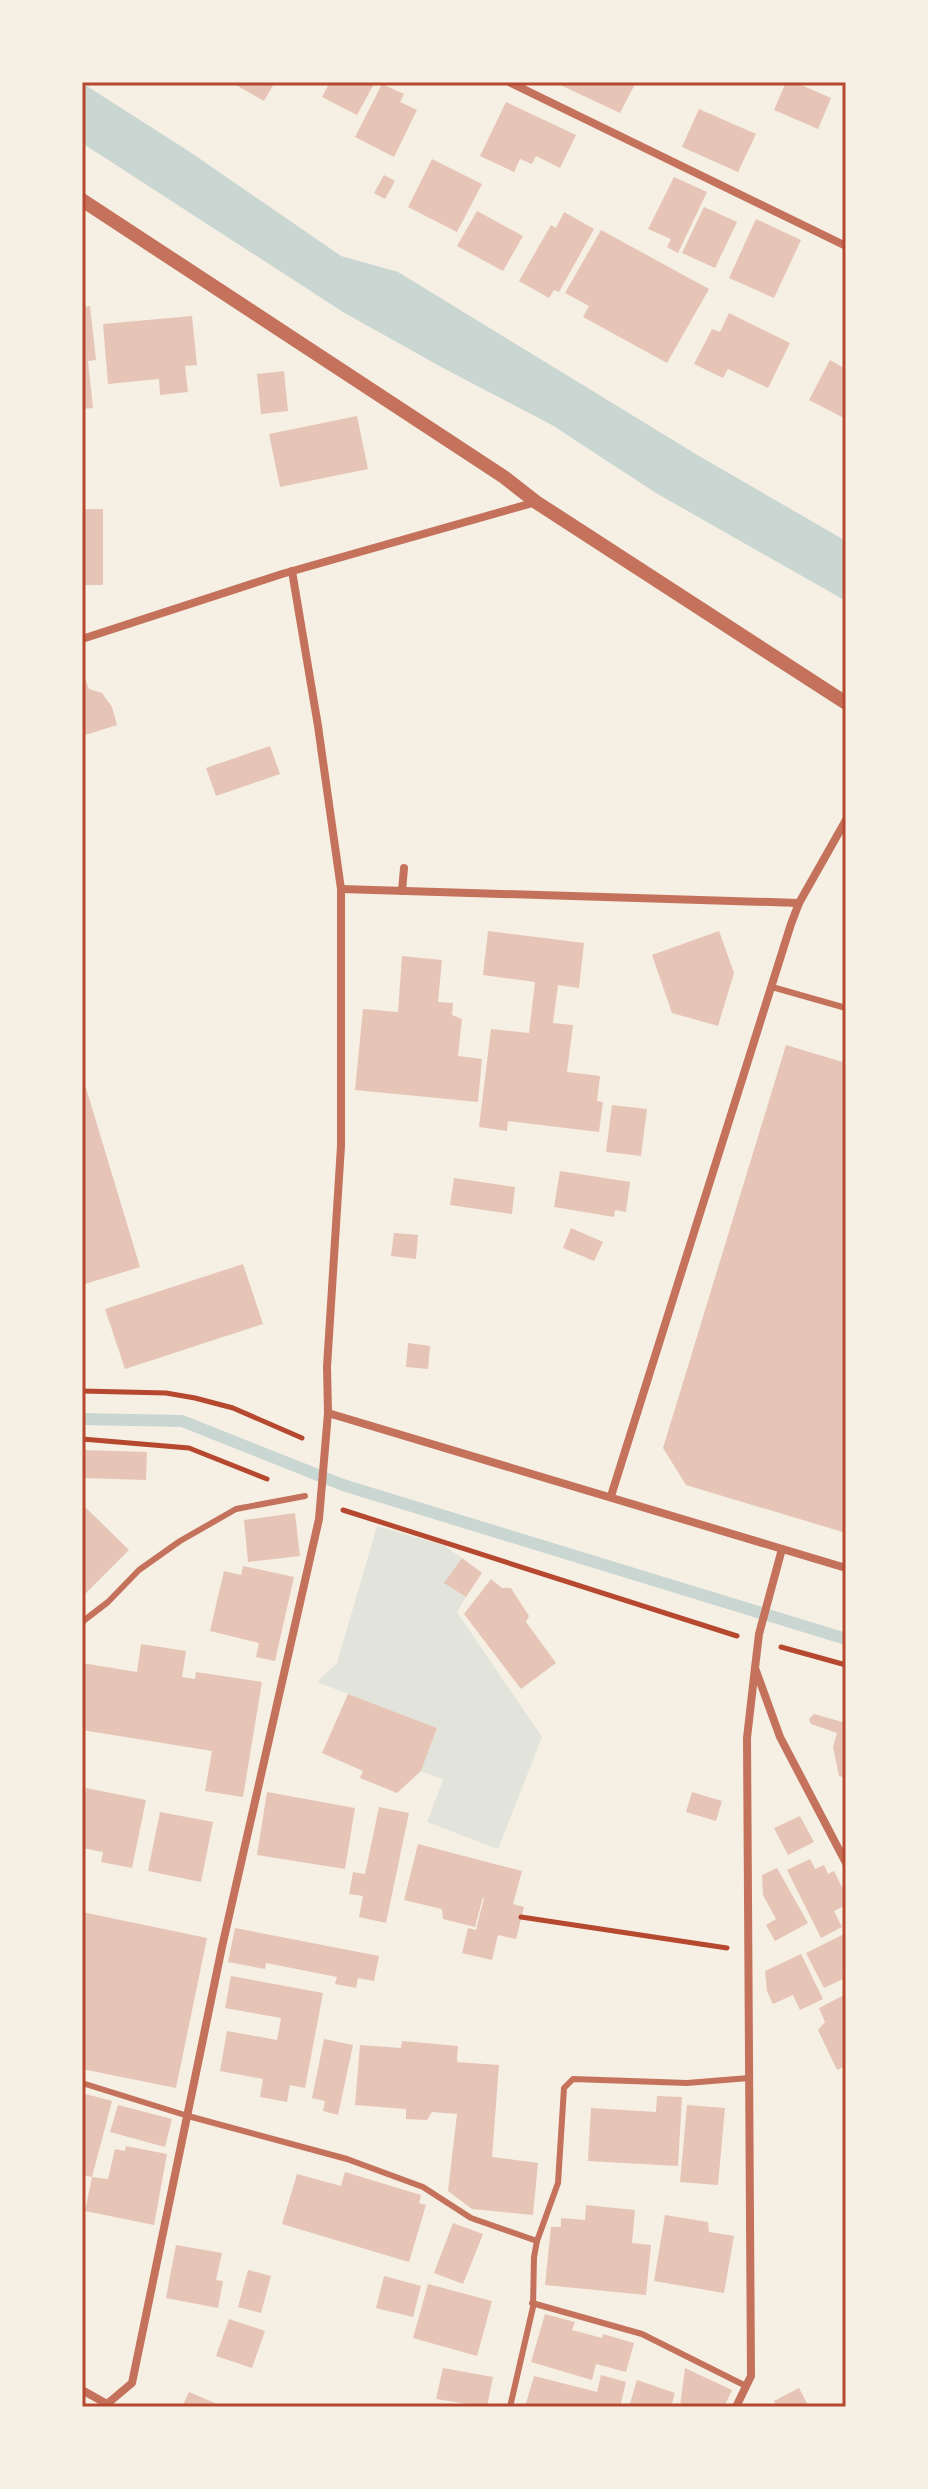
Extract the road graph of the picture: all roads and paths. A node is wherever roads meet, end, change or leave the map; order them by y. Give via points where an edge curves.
1 (509, 82) edge
2 (82, 200) edge
3 (846, 246) edge
4 (536, 502) junction
5 (292, 571) junction
6 (82, 639) edge
7 (846, 703) edge
8 (846, 820) edge
9 (404, 868) dead end
10 (341, 889) junction
11 (402, 891) junction
12 (799, 903) junction
13 (772, 987) junction
14 (846, 1008) edge
15 (82, 1391) edge
16 (328, 1413) junction
17 (82, 1439) edge
18 (325, 1449) junction
19 (305, 1496) joint
20 (611, 1496) junction
21 (320, 1499) junction
22 (782, 1549) junction
23 (846, 1568) edge
24 (82, 1622) edge
25 (758, 1638) junction
26 (846, 1665) edge
27 (755, 1668) junction
28 (846, 1863) edge
29 (521, 1917) dead end
30 (748, 1951) junction
31 (749, 2078) junction
32 (82, 2083) edge
33 (188, 2116) junction
34 (537, 2241) junction
35 (532, 2303) junction
36 (746, 2386) junction
37 (82, 2390) edge
38 (107, 2405) edge
39 (510, 2407) edge
40 (736, 2407) edge

1 - 3 street
2 - 4 street
4 - 5 street
4 - 7 street
5 - 6 street
5 - 10 street
8 - 12 street
9 - 11 street
10 - 11 street
10 - 16 street via 341,1146
11 - 12 street
12 - 13 street
13 - 14 lane
13 - 20 street
15 - 18 path via 195,1398 233,1408
16 - 18 street
16 - 20 street
17 - 19 path via 189,1448
18 - 21 street
19 - 24 lane via 236,1509 139,1570
20 - 22 street
21 - 25 path
21 - 33 street
22 - 23 street
22 - 25 street
25 - 26 path
25 - 27 street
27 - 28 street via 780,1737
27 - 30 street via 747,1738
29 - 30 path
30 - 31 street
31 - 34 lane via 687,2083 573,2079 564,2088 558,2183
31 - 36 street via 751,2376
32 - 33 lane
33 - 34 lane via 347,2159 423,2187 471,2218
33 - 38 street via 132,2383
34 - 35 lane
35 - 36 lane via 642,2334
35 - 39 lane
36 - 40 street
37 - 38 street

